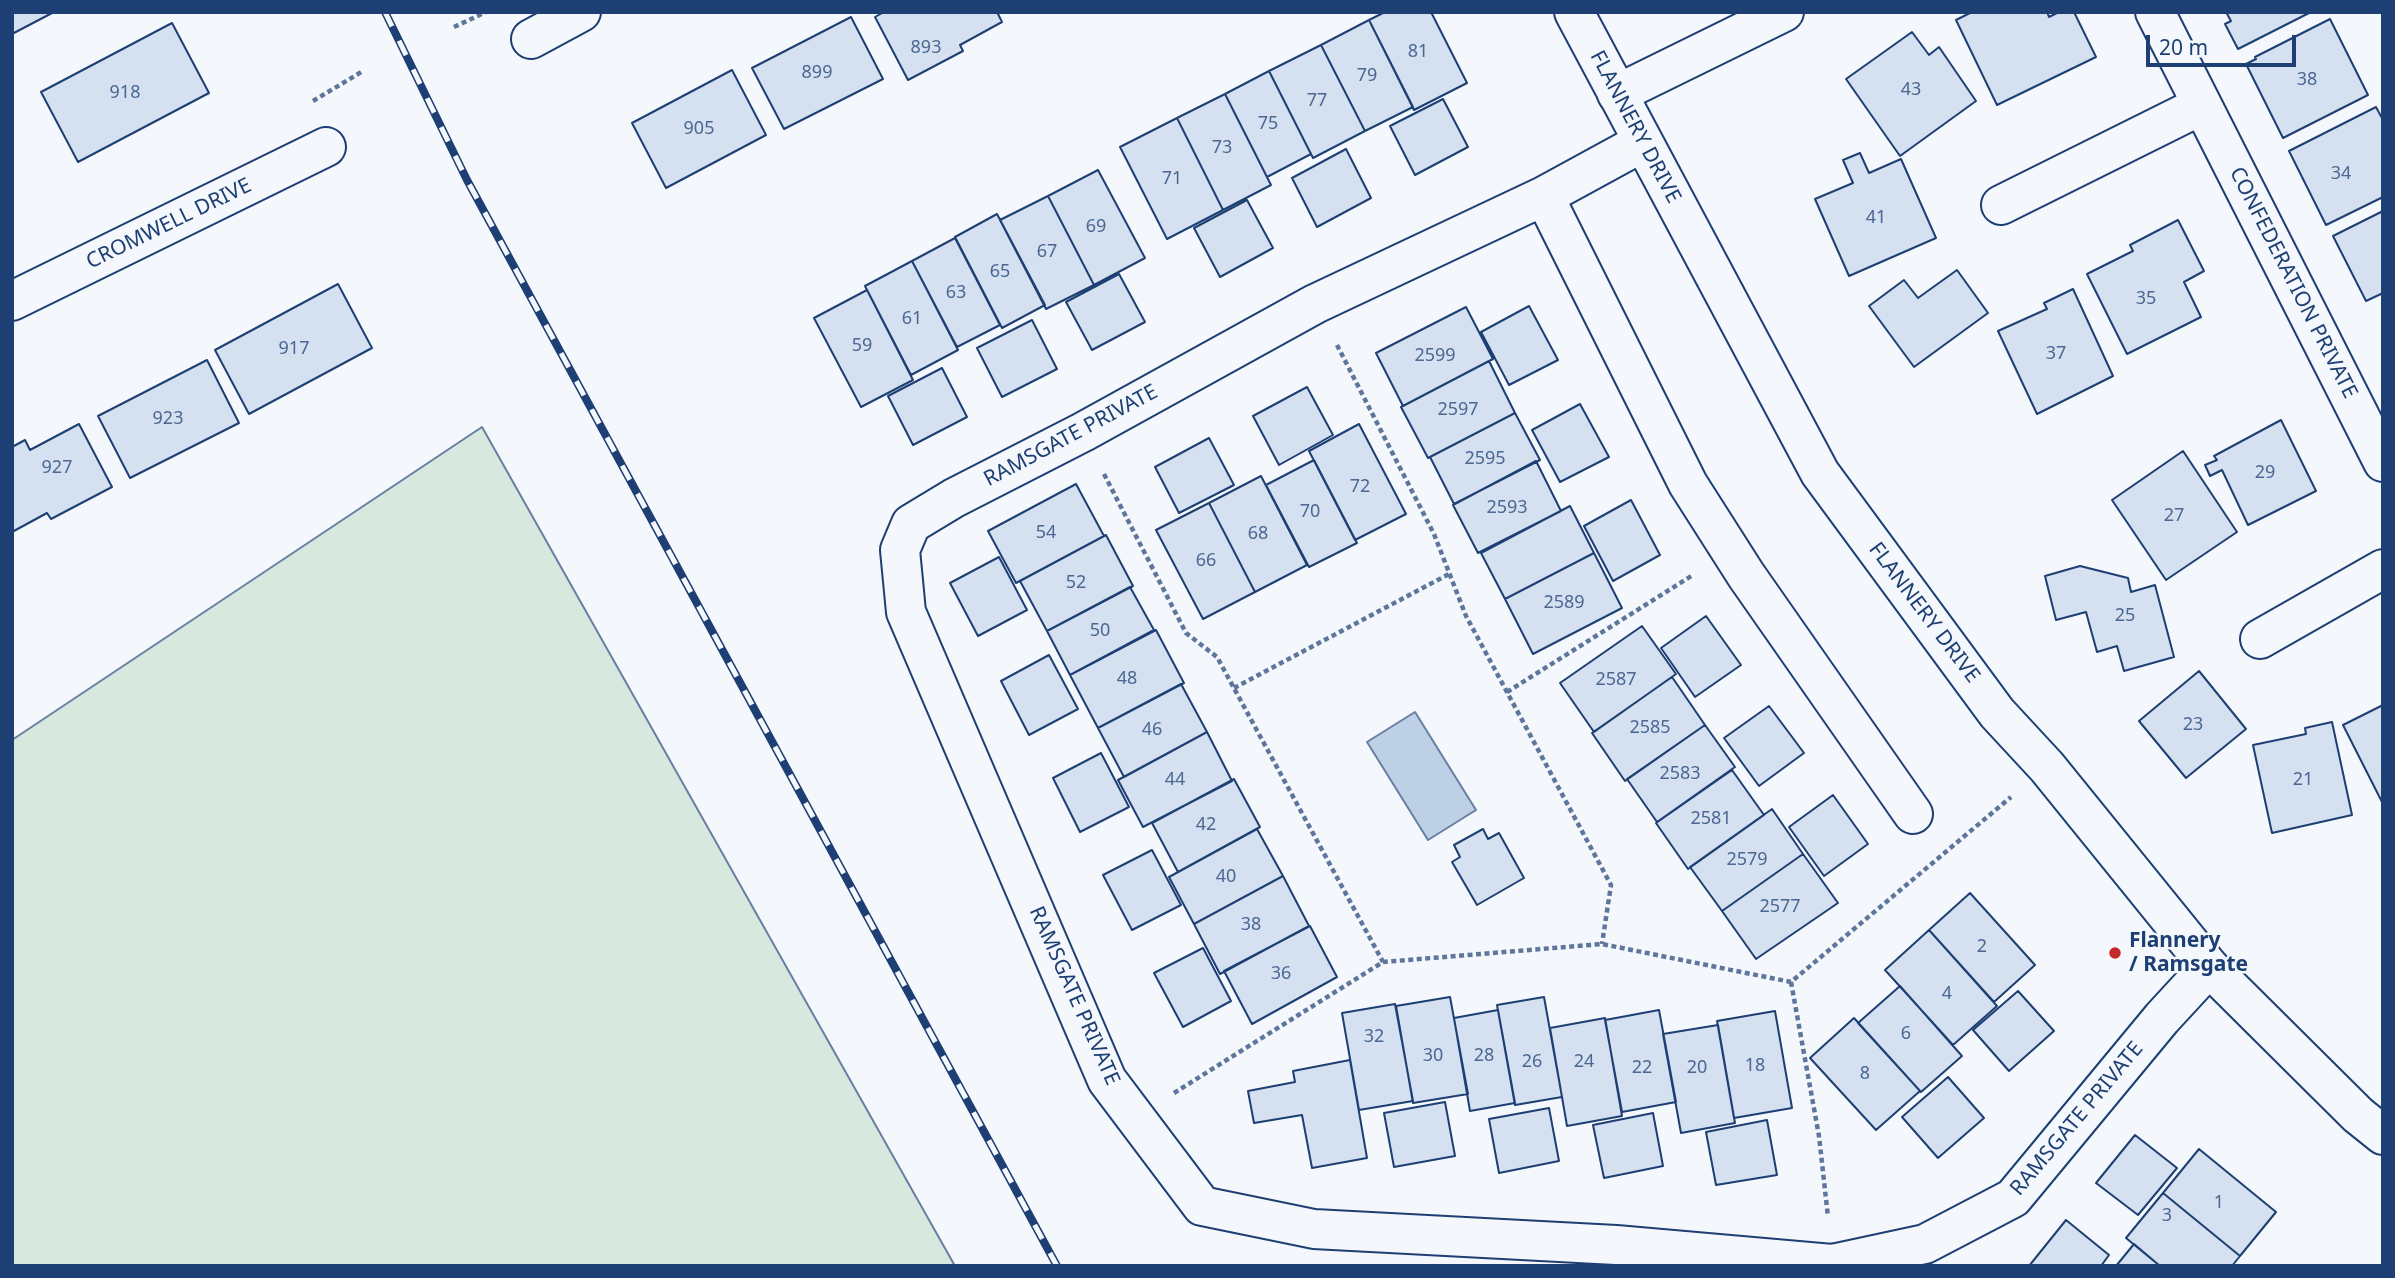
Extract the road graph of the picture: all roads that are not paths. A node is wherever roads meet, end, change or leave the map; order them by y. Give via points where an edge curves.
1 (581, 12) edge
2 (1574, 12) edge
3 (1784, 12) edge
4 (2155, 12) edge
5 (531, 39) dead end
6 (1617, 94) junction
7 (2202, 105) junction
8 (1643, 142) junction
9 (326, 147) dead end
10 (1544, 196) junction
11 (2001, 205) dead end
12 (12, 301) edge
13 (2383, 462) edge
14 (2383, 569) edge
15 (2260, 639) dead end
16 (1913, 814) dead end
17 (2210, 967) junction
18 (2383, 1135) edge

1 - 5 street
2 - 6 street, FLANNERY DRIVE
3 - 6 street
4 - 7 street, CONFEDERATION PRIVATE
6 - 8 street, FLANNERY DRIVE
7 - 11 street
7 - 13 street, CONFEDERATION PRIVATE
8 - 10 street, RAMSGATE PRIVATE
8 - 17 street, FLANNERY DRIVE via 1820,473 1997,713 2047,767
9 - 12 street, CROMWELL DRIVE
10 - 16 street via 1688,484
10 - 17 street, RAMSGATE PRIVATE via 1315,304 954,498 911,524 900,550 906,612 1107,1080 1202,1206 1314,1228 1616,1245 1832,1264 1925,1244 2013,1198
14 - 15 street
17 - 18 street, FLANNERY DRIVE

